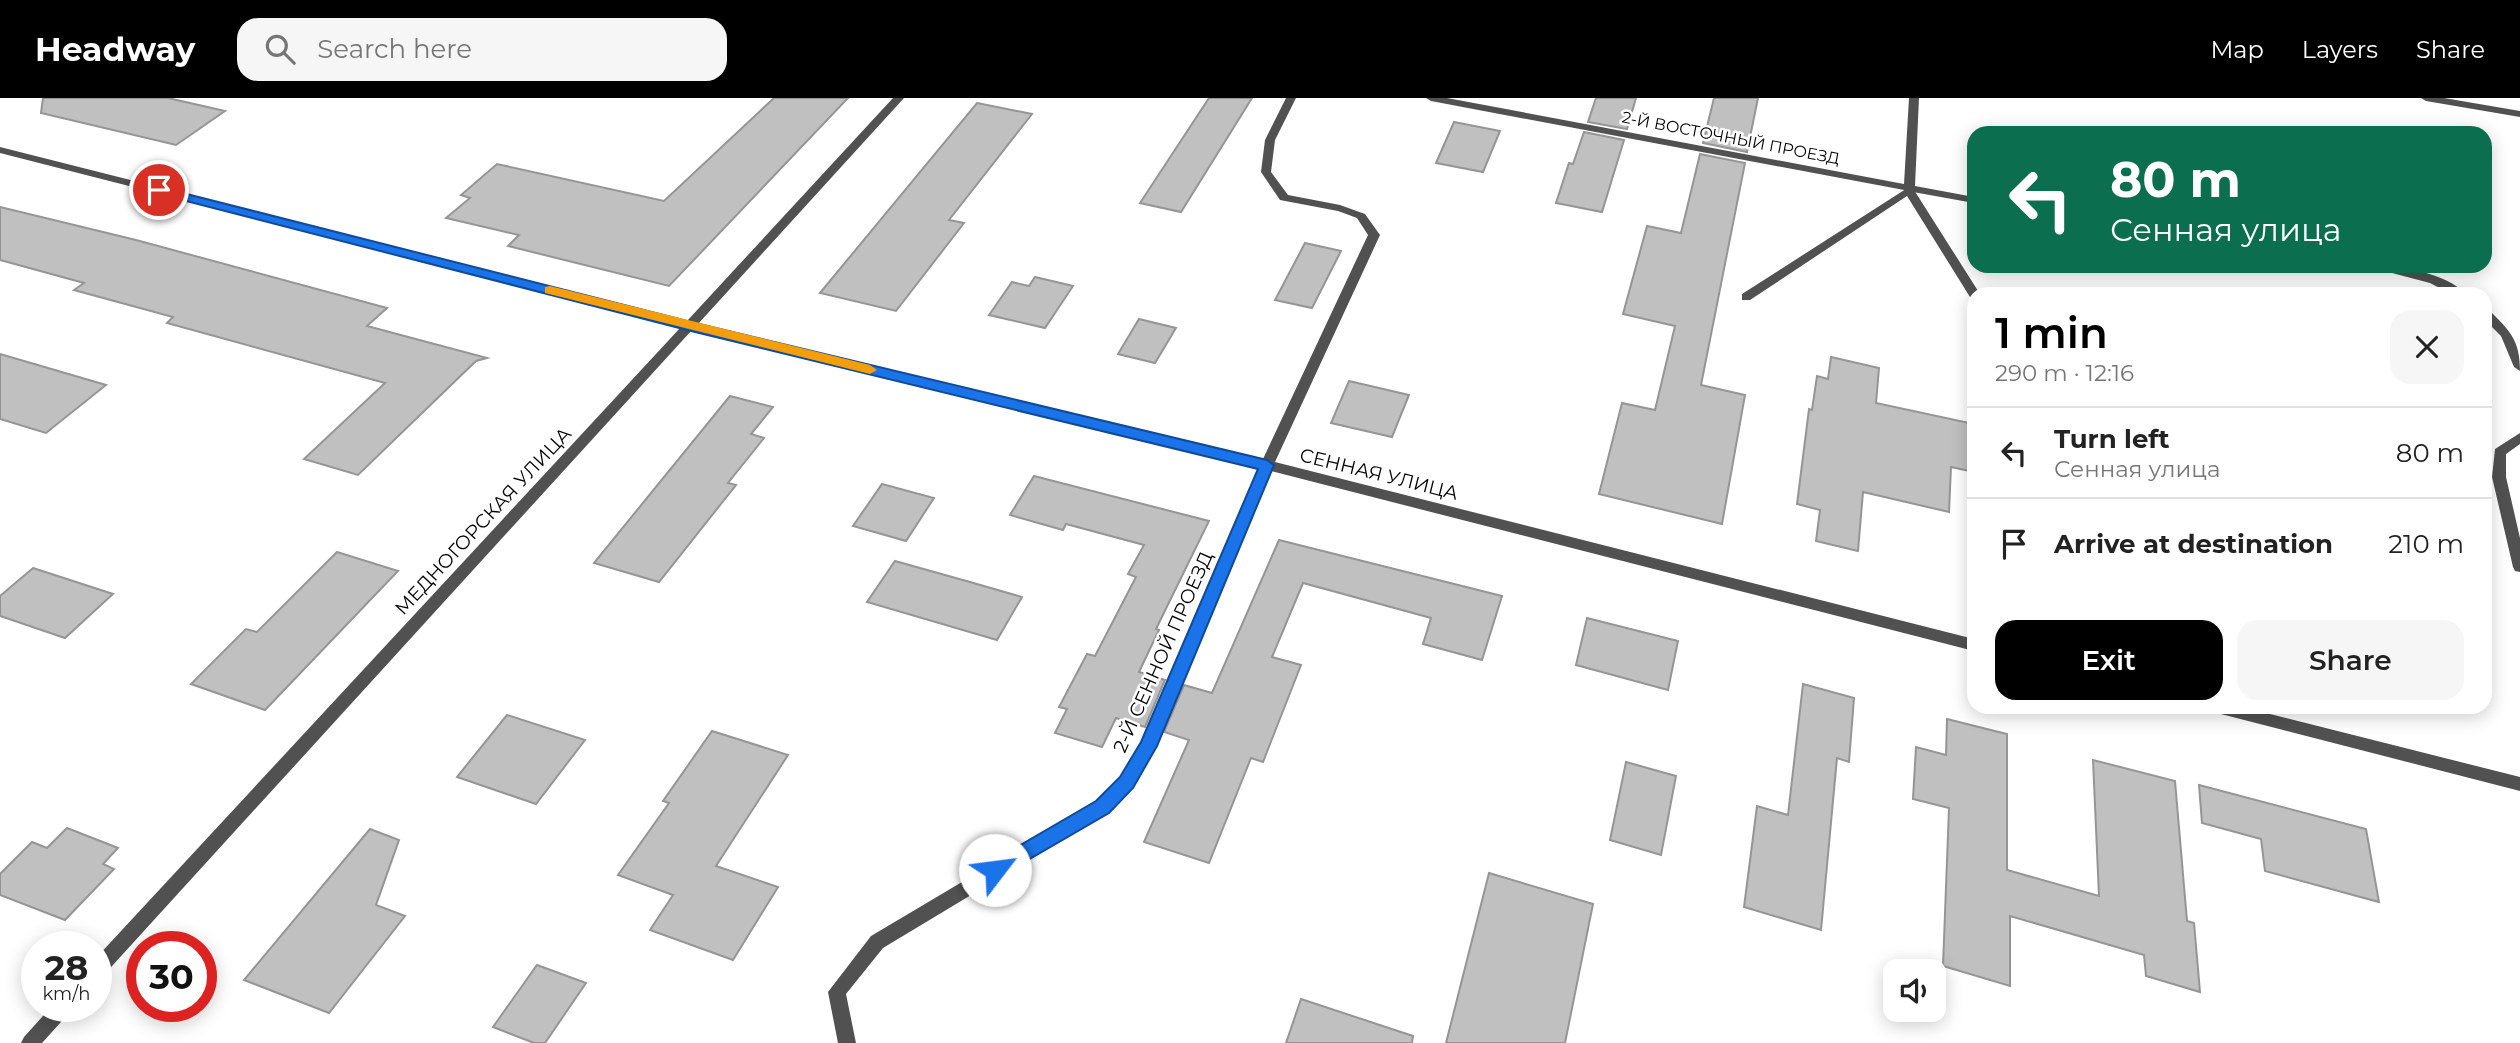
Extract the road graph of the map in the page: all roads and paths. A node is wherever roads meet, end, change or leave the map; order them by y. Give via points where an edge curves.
1 (899, 98) edge
2 (1291, 98) edge
3 (1431, 98) edge
4 (1914, 98) edge
5 (2426, 98) edge
6 (2520, 114) edge
7 (0, 150) edge
8 (1909, 190) junction
9 (1967, 199) edge
10 (2408, 273) edge
11 (1970, 287) edge
12 (2447, 287) edge
13 (1746, 297) dead end
14 (2492, 320) edge
15 (691, 326) junction
16 (2520, 367) edge
17 (2520, 438) edge
18 (1267, 465) junction
19 (2520, 567) edge
20 (1967, 643) edge
21 (2245, 714) edge
22 (2520, 784) edge
23 (112, 954) edge
24 (49, 1022) edge
25 (30, 1043) edge
26 (847, 1043) edge

1 - 15 street, МЕДНОГОРСКАЯ УЛИЦА
2 - 18 street via 1270,140 1266,172 1284,198 1361,216 1374,234
3 - 8 street, 2-Й ВОСТОЧНЫЙ ПРОЕЗД
4 - 8 street
5 - 6 street
7 - 15 street, СЕННАЯ УЛИЦА
8 - 9 street, 2-Й ВОСТОЧНЫЙ ПРОЕЗД
8 - 11 street
8 - 13 street
10 - 12 street
14 - 16 street via 2506,334
15 - 18 street, СЕННАЯ УЛИЦА
15 - 23 street, МЕДНОГОРСКАЯ УЛИЦА
17 - 19 street via 2500,452 2499,477
18 - 20 street, СЕННАЯ УЛИЦА
18 - 26 street, 2-Й СЕННОЙ ПРОЕЗД via 1149,746 1126,783 1103,807 877,942 837,992
21 - 22 street
24 - 25 street

